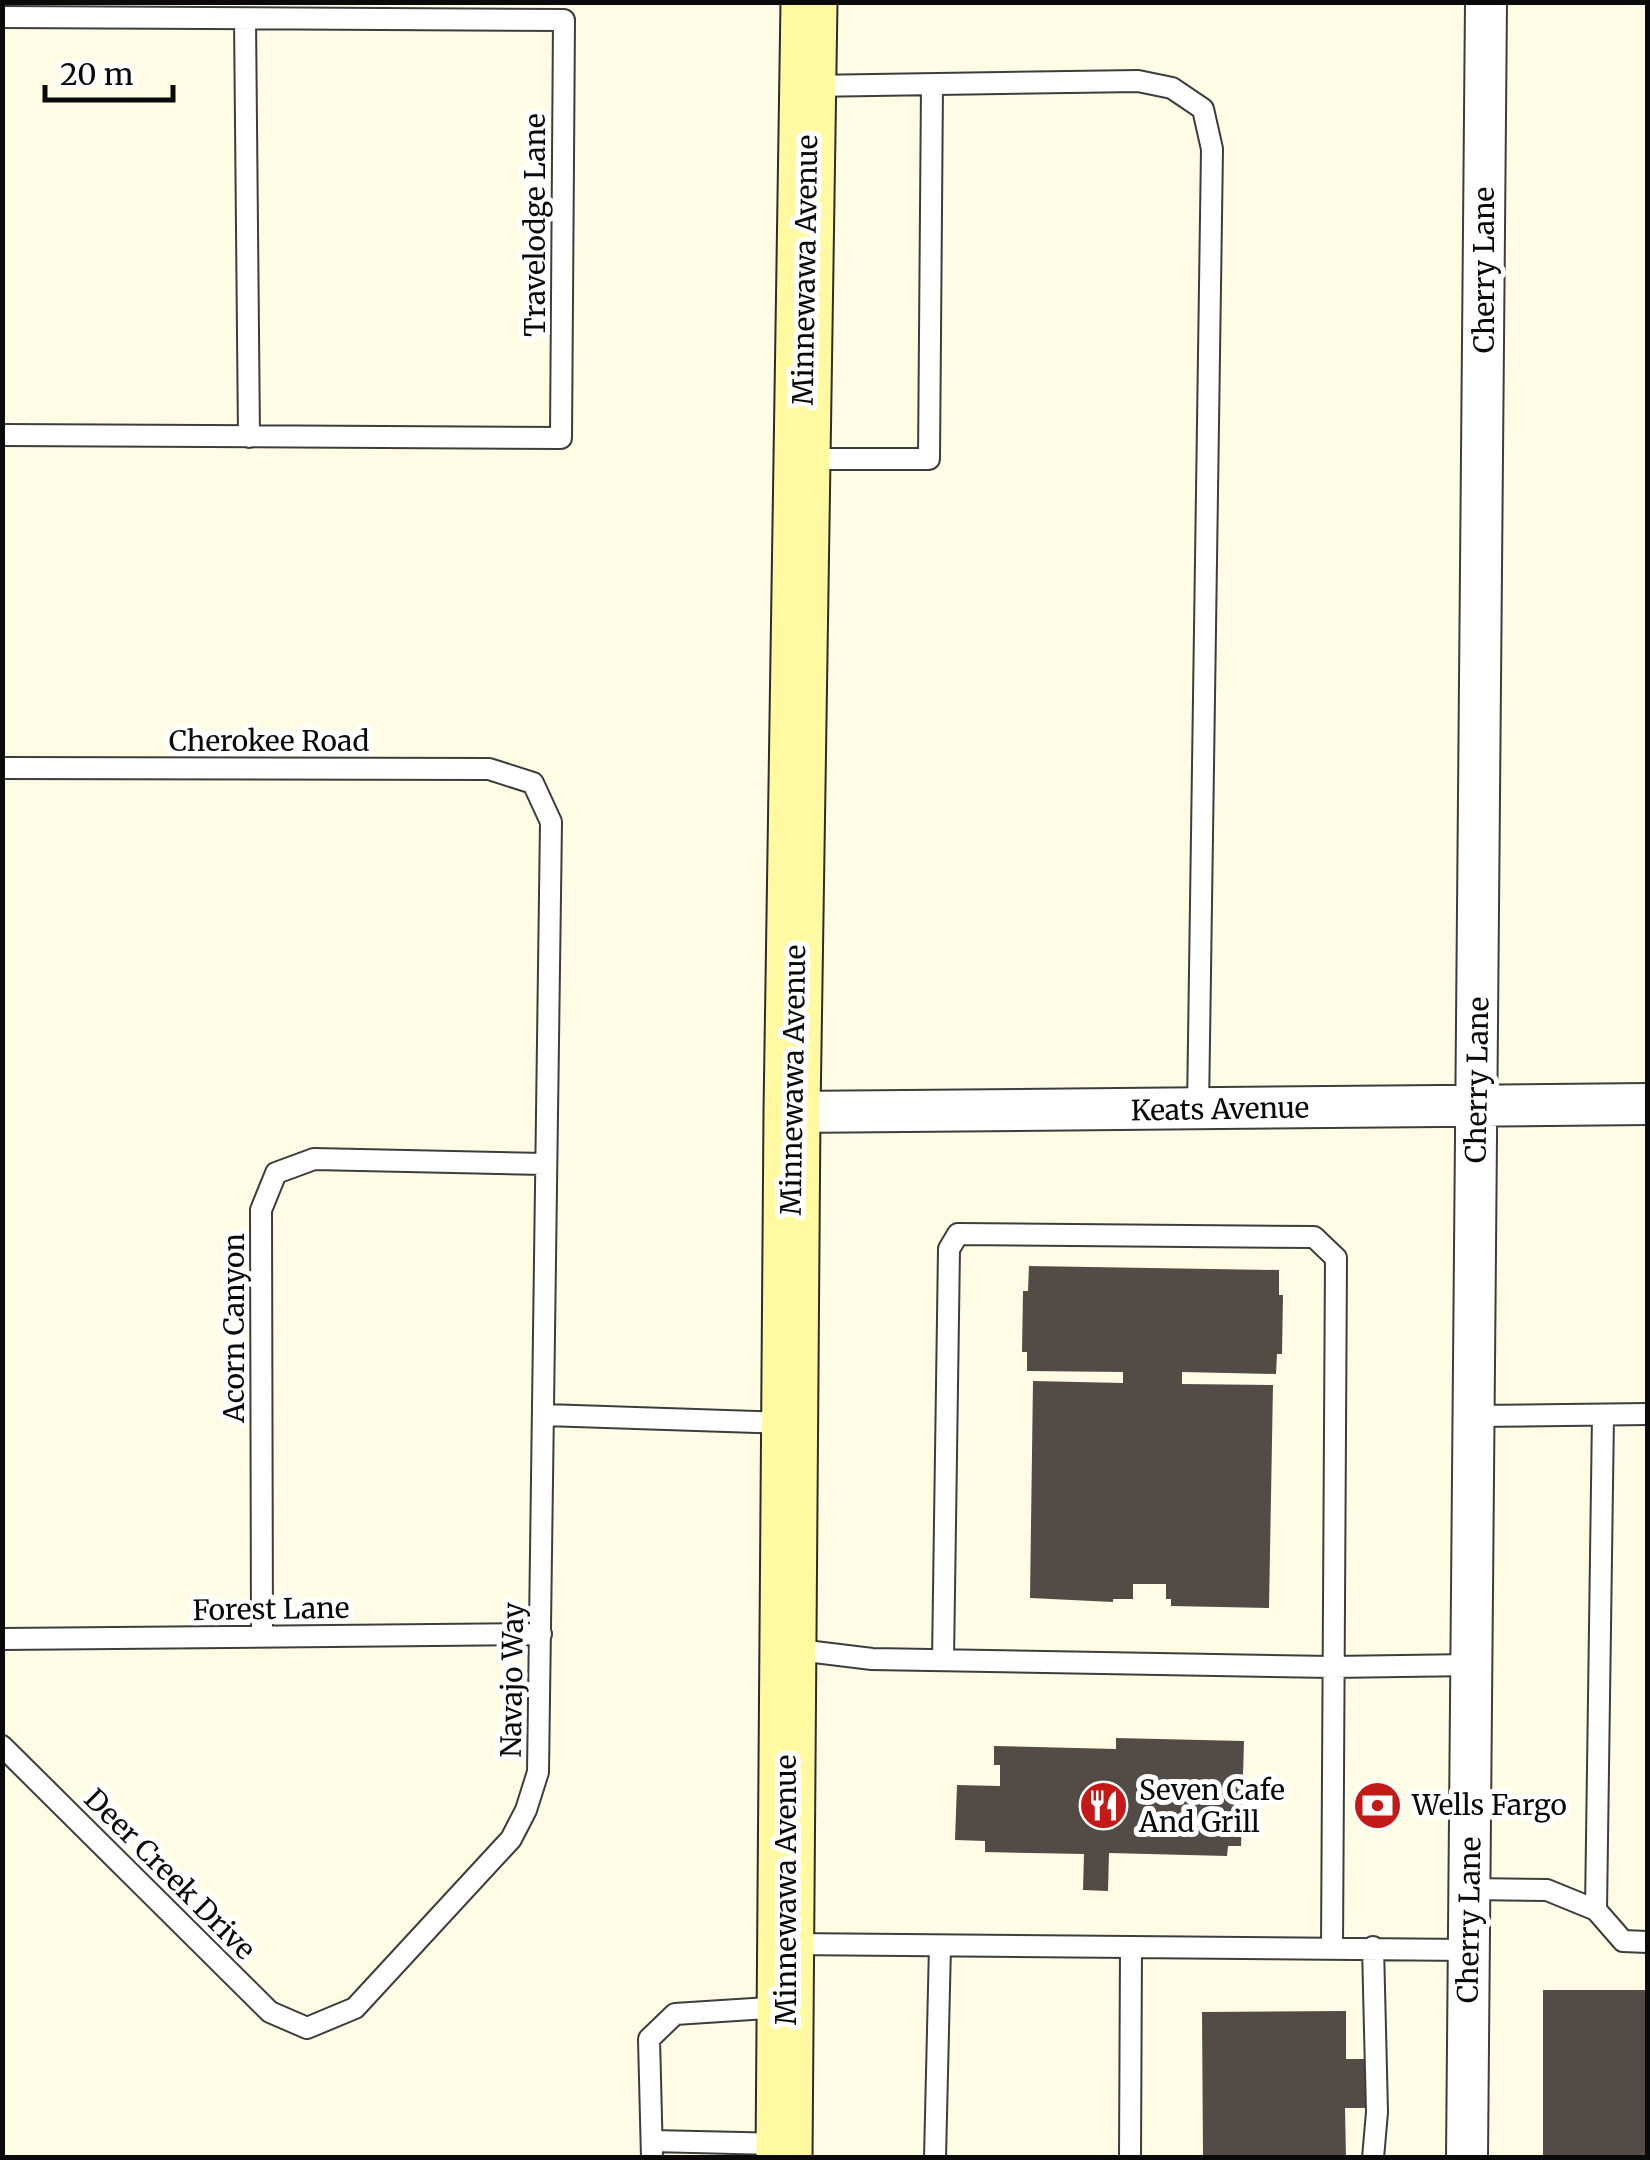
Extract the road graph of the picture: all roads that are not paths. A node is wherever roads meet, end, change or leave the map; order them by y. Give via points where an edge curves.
1 (809, 2) edge
2 (1486, 2) edge
3 (2, 18) edge
4 (245, 18) junction
5 (932, 85) junction
6 (807, 86) junction
7 (2, 435) edge
8 (250, 437) junction
9 (803, 459) junction
10 (2, 768) edge
11 (532, 783) joint
12 (1648, 1104) edge
13 (1477, 1106) junction
14 (1198, 1109) junction
15 (792, 1112) junction
16 (544, 1164) junction
17 (1648, 1414) edge
18 (544, 1415) junction
19 (1603, 1415) junction
20 (1474, 1416) junction
21 (790, 1422) junction
22 (540, 1634) junction
23 (262, 1636) junction
24 (2, 1639) edge
25 (788, 1648) junction
26 (943, 1660) junction
27 (1472, 1664) junction
28 (1332, 1668) junction
29 (2, 1746) edge
30 (1469, 1889) junction
31 (1596, 1910) junction
32 (1648, 1942) edge
33 (786, 1944) junction
34 (940, 1946) junction
35 (1131, 1947) junction
36 (1373, 1947) junction
37 (1332, 1949) junction
38 (1468, 1950) junction
39 (786, 2007) junction
40 (307, 2028) joint
41 (652, 2149) edge
42 (784, 2151) edge
43 (936, 2158) edge
44 (1130, 2158) edge
45 (1373, 2158) edge
46 (1467, 2158) edge

1 - 6 main road, Minnewawa Avenue
2 - 13 street, Cherry Lane
3 - 4 lane, Travelodge Lane
4 - 8 lane
4 - 8 lane, Travelodge Lane via 564,20 560,438
5 - 6 lane
5 - 9 lane via 929,459
5 - 14 lane via 1138,81 1172,88 1202,109 1212,149
6 - 9 main road, Minnewawa Avenue
7 - 8 lane, Travelodge Lane
9 - 15 main road, Minnewawa Avenue
10 - 11 lane, Cherokee Road via 489,769
11 - 16 lane, Navajo Way via 551,822
12 - 13 street, Keats Avenue
13 - 14 street, Keats Avenue
13 - 20 street, Cherry Lane
14 - 15 street, Keats Avenue
15 - 21 main road, Minnewawa Avenue
16 - 18 lane, Navajo Way
16 - 23 lane, Acorn Canyon via 314,1158 276,1173 262,1210
17 - 19 lane
18 - 21 lane
18 - 22 lane, Navajo Way
19 - 20 lane
19 - 31 lane
20 - 27 street, Cherry Lane
21 - 25 main road, Minnewawa Avenue
22 - 23 lane, Forest Lane
22 - 40 lane, Navajo Way via 538,1772 511,1839 355,2008
23 - 24 lane, Forest Lane
25 - 26 lane
25 - 33 main road, Minnewawa Avenue
26 - 28 lane
26 - 28 lane via 949,1249 958,1234 1314,1237 1336,1258
27 - 28 lane
27 - 30 street, Cherry Lane
28 - 37 lane
29 - 40 lane, Deer Creek Drive via 270,2012
30 - 31 lane via 1547,1890
30 - 38 street, Cherry Lane
31 - 32 lane via 1623,1941
33 - 34 lane
33 - 39 main road, Minnewawa Avenue
34 - 35 lane
34 - 43 lane
35 - 37 lane
35 - 44 lane
36 - 37 lane
36 - 38 lane
36 - 45 lane
38 - 46 street, Cherry Lane
39 - 41 lane via 675,2014 649,2039
39 - 42 main road, Minnewawa Avenue
41 - 42 lane

